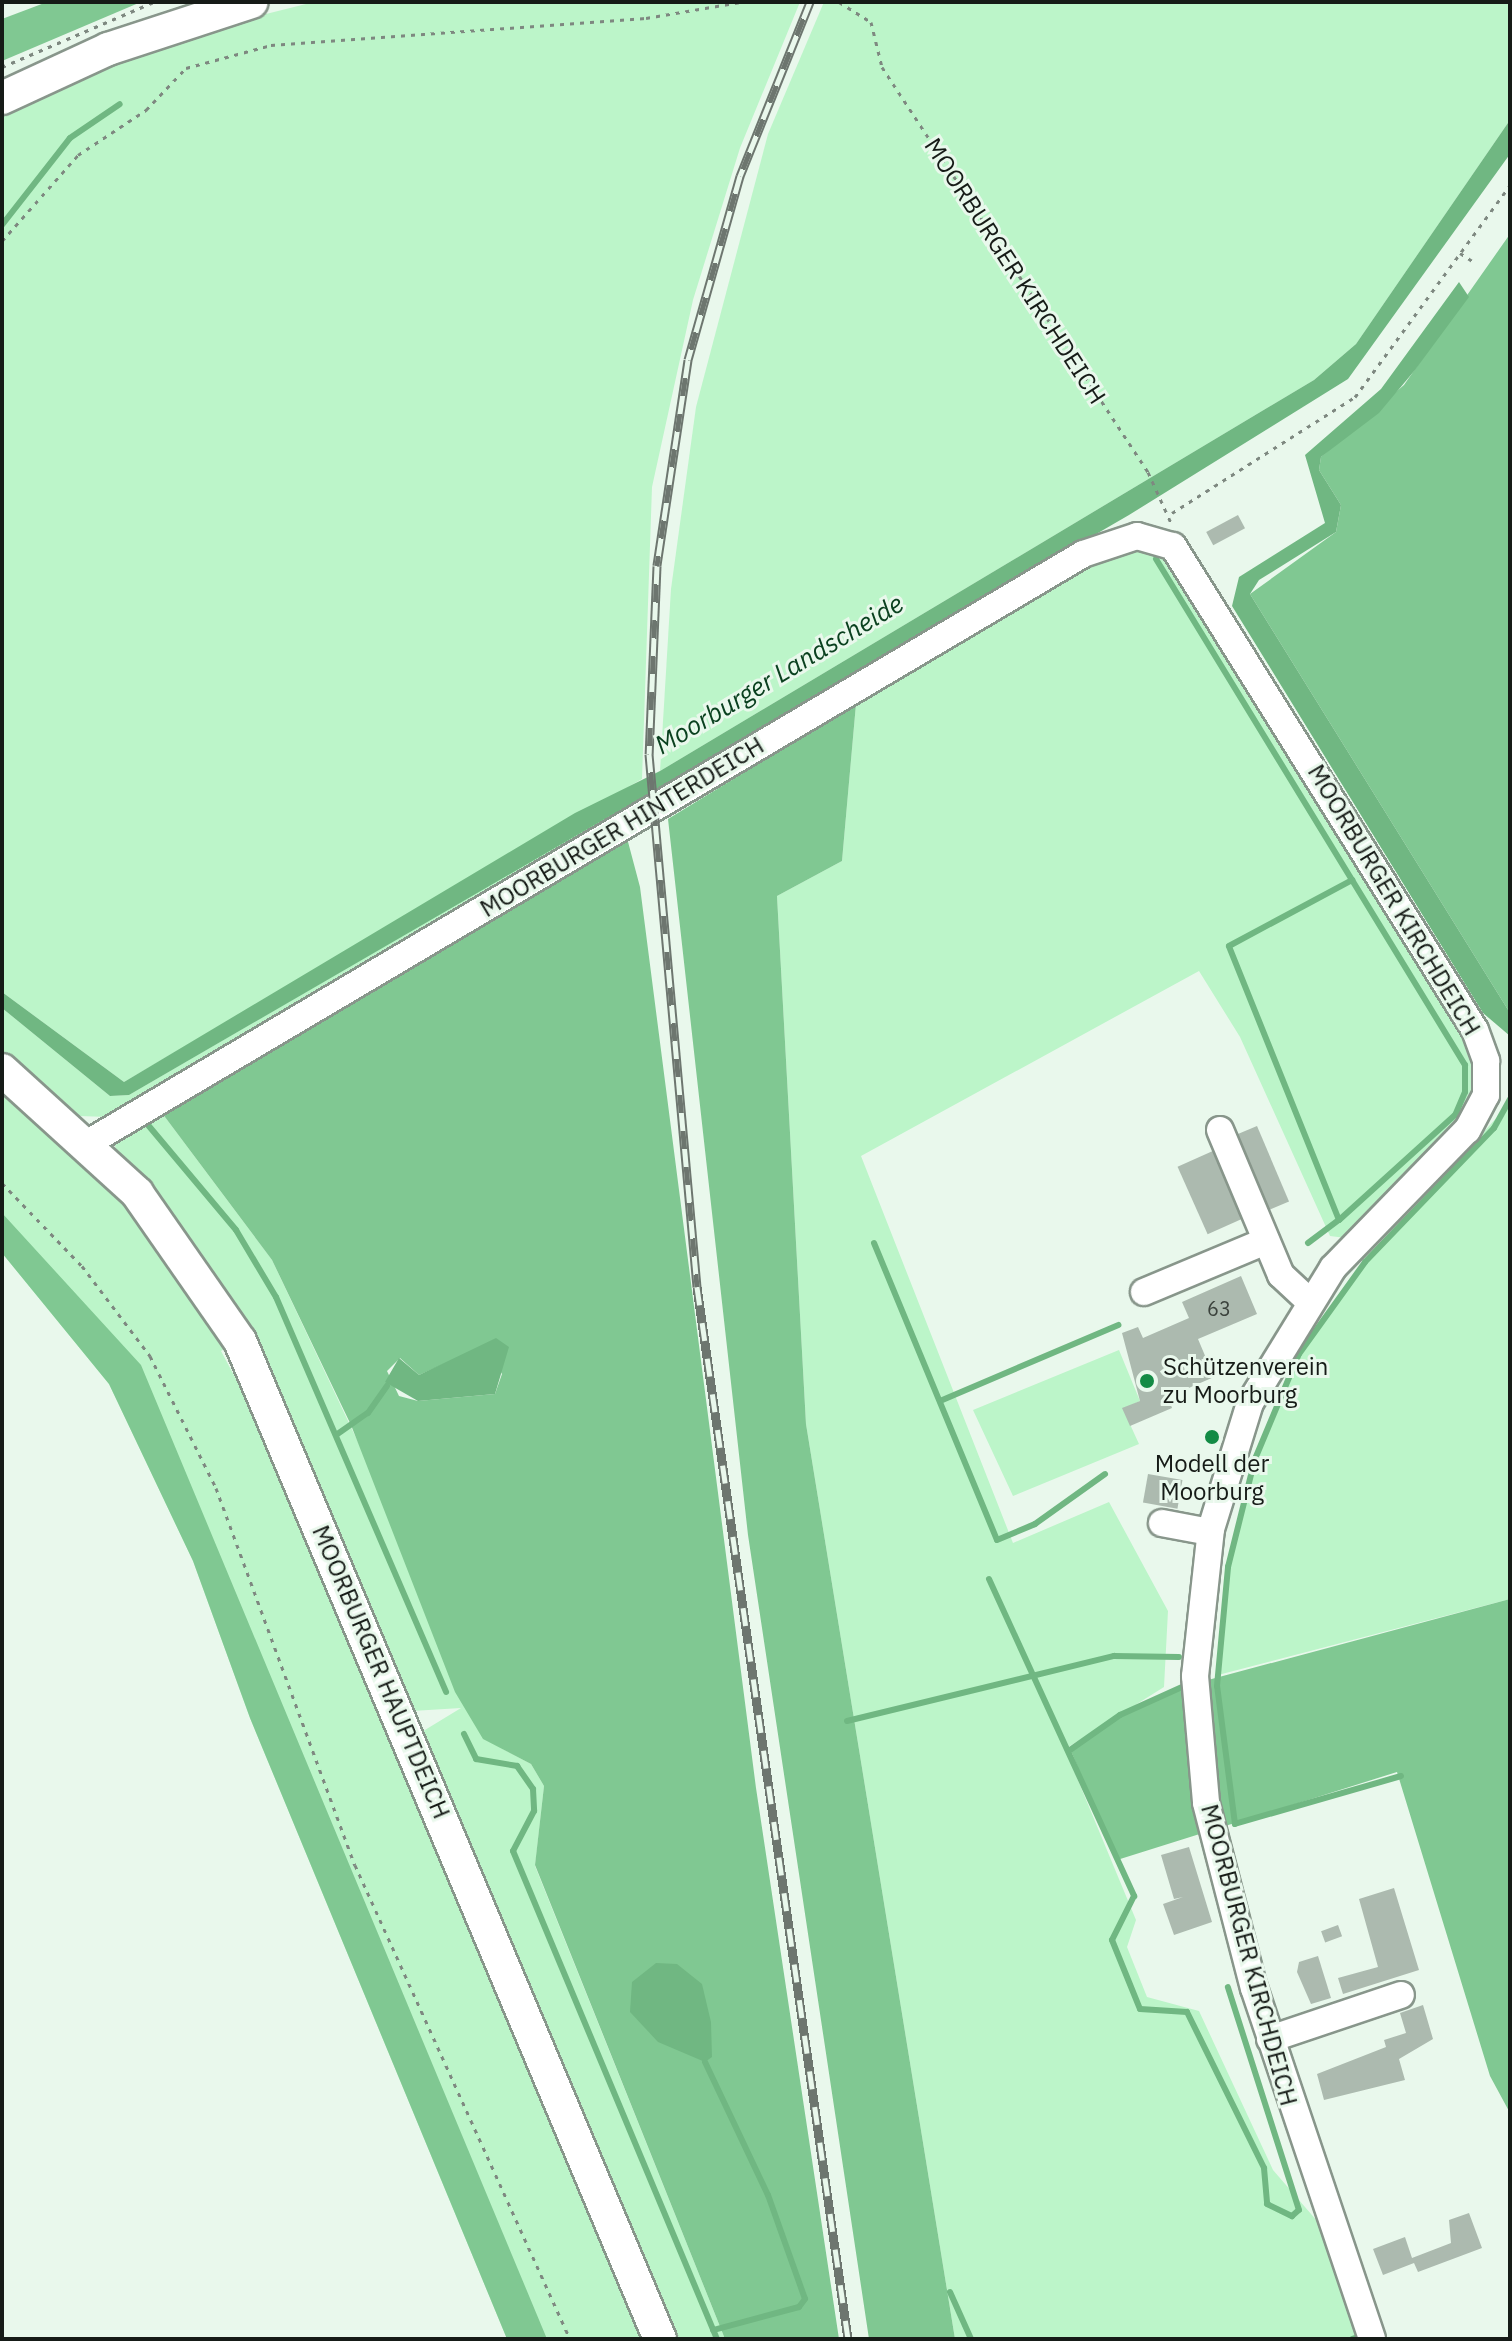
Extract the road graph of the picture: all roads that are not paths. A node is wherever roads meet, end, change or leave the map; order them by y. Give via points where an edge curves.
1 (252, 2) edge
2 (2, 98) edge
3 (1164, 541) joint
4 (2, 1070) edge
5 (1220, 1130) dead end
6 (88, 1143) junction
7 (1266, 1241) junction
8 (1144, 1292) dead end
9 (1310, 1302) junction
10 (1162, 1523) dead end
11 (1210, 1532) junction
12 (1401, 1995) dead end
13 (1270, 2039) junction
14 (660, 2339) edge
15 (1372, 2339) edge

1 - 2 main road via 108,49
3 - 6 street, MOORBURGER HINTERDEICH via 1130,537 1072,560
3 - 9 street, MOORBURGER KIRCHDEICH via 1188,565 1451,990 1486,1061 1486,1095 1467,1130 1333,1268
4 - 6 main road, MOORBURGER HAUPTDEICH
5 - 7 street
6 - 14 main road, MOORBURGER HAUPTDEICH via 175,1239 254,1369
7 - 8 street
7 - 9 street via 1281,1275
9 - 11 street, MOORBURGER KIRCHDEICH via 1250,1403
10 - 11 street
11 - 13 street, MOORBURGER KIRCHDEICH via 1195,1676 1206,1803
12 - 13 street
13 - 15 street, MOORBURGER KIRCHDEICH

